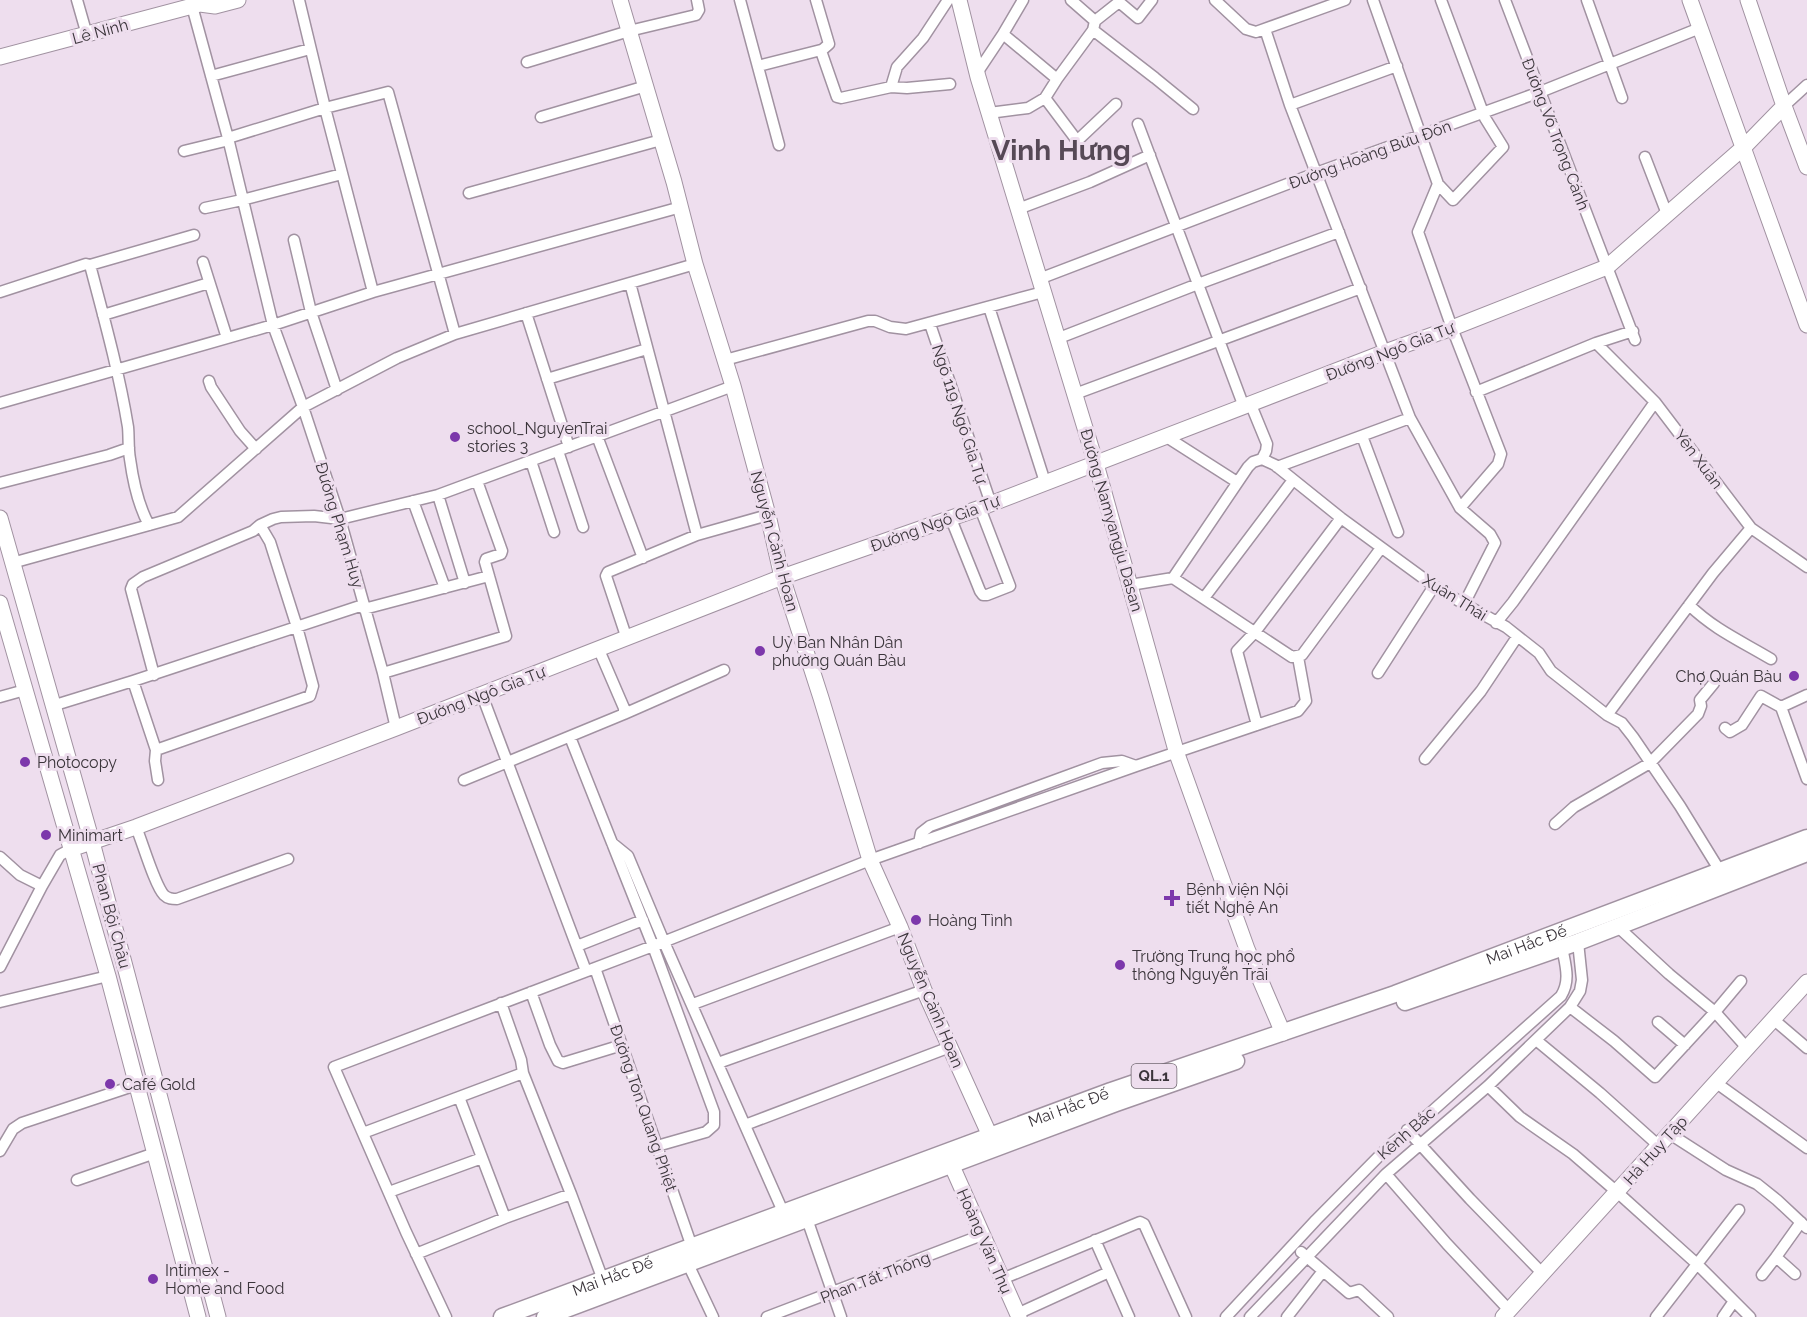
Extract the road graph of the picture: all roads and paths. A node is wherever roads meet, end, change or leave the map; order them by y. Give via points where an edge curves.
1 (77, 0) edge
2 (238, 0) edge
3 (299, 0) edge
4 (620, 0) edge
5 (697, 0) edge
6 (740, 0) edge
7 (816, 0) edge
8 (948, 0) edge
9 (959, 0) edge
10 (1023, 0) edge
11 (1071, 0) edge
12 (1152, 0) edge
13 (1215, 0) edge
14 (1345, 0) edge
15 (1373, 0) edge
16 (1442, 0) edge
17 (1505, 0) edge
18 (1587, 0) edge
19 (1690, 0) edge
20 (1748, 0) edge
21 (199, 4) edge
22 (1094, 26) junction
23 (1700, 28) junction
24 (1265, 29) junction
25 (628, 31) junction
26 (1003, 34) junction
27 (87, 35) junction
28 (310, 49) junction
29 (821, 50) junction
30 (0, 57) edge
31 (527, 62) dead end
32 (1610, 64) junction
33 (758, 66) junction
34 (1397, 66) junction
35 (977, 73) junction
36 (212, 76) junction
37 (1057, 79) junction
38 (950, 84) dead end
39 (1807, 85) edge
40 (646, 86) junction
41 (891, 87) junction
42 (1540, 92) junction
43 (1045, 98) junction
44 (1622, 98) dead end
45 (1116, 104) dead end
46 (1290, 105) junction
47 (1784, 106) junction
48 (325, 108) junction
49 (1193, 109) dead end
50 (1483, 112) junction
51 (989, 113) junction
52 (541, 117) dead end
53 (1138, 124) dead end
54 (1422, 135) junction
55 (228, 138) junction
56 (661, 140) junction
57 (779, 145) dead end
58 (1744, 147) junction
59 (184, 151) dead end
60 (1150, 155) junction
61 (1645, 157) dead end
62 (1807, 167) edge
63 (1316, 173) junction
64 (342, 174) junction
65 (1438, 184) junction
66 (469, 193) dead end
67 (242, 200) junction
68 (681, 207) junction
69 (205, 208) dead end
70 (1018, 209) junction
71 (1667, 214) junction
72 (1177, 226) junction
73 (1339, 232) junction
74 (194, 235) dead end
75 (294, 240) dead end
76 (203, 262) dead end
77 (695, 264) junction
78 (90, 265) junction
79 (1607, 267) junction
80 (438, 275) junction
81 (209, 283) junction
82 (630, 283) junction
83 (1198, 284) junction
84 (1041, 285) junction
85 (1361, 288) junction
86 (0, 292) edge
87 (373, 292) junction
88 (989, 307) junction
89 (311, 312) junction
90 (526, 313) junction
91 (103, 315) junction
92 (930, 324) junction
93 (273, 325) junction
94 (1807, 325) edge
95 (1452, 328) junction
96 (455, 333) junction
97 (227, 338) junction
98 (1059, 338) junction
99 (1219, 340) junction
100 (1596, 343) junction
101 (647, 349) junction
102 (1385, 352) junction
103 (725, 360) junction
104 (116, 370) junction
105 (547, 379) junction
106 (209, 381) dead end
107 (734, 386) junction
108 (337, 390) junction
109 (1476, 392) junction
110 (1075, 394) junction
111 (1655, 402) junction
112 (0, 403) edge
113 (1248, 406) junction
114 (303, 407) junction
115 (664, 412) junction
116 (1410, 418) junction
117 (597, 436) junction
118 (1165, 436) junction
119 (1362, 436) junction
120 (129, 448) junction
121 (256, 449) junction
122 (564, 449) junction
123 (1262, 459) junction
124 (531, 461) junction
125 (1096, 464) junction
126 (1277, 467) junction
127 (1293, 480) junction
128 (477, 481) junction
129 (1045, 482) junction
130 (1237, 482) junction
131 (0, 483) edge
132 (438, 495) junction
133 (413, 501) junction
134 (985, 506) junction
135 (1460, 508) junction
136 (768, 515) junction
137 (0, 518) edge
138 (1341, 518) junction
139 (340, 519) junction
140 (951, 519) junction
141 (149, 525) junction
142 (260, 525) junction
143 (583, 527) dead end
144 (1750, 528) junction
145 (554, 532) dead end
146 (1398, 532) dead end
147 (697, 535) junction
148 (1381, 548) junction
149 (643, 558) junction
150 (12, 563) junction
151 (1807, 567) edge
152 (489, 576) junction
153 (782, 577) junction
154 (1173, 578) junction
155 (465, 583) junction
156 (1130, 585) junction
157 (1434, 586) junction
158 (445, 588) junction
159 (1204, 598) junction
160 (0, 603) edge
161 (1464, 604) junction
162 (1689, 605) junction
163 (364, 607) junction
164 (27, 618) junction
165 (1496, 622) junction
166 (6, 624) junction
167 (297, 627) junction
168 (1255, 632) junction
169 (1517, 637) junction
170 (627, 639) junction
171 (599, 650) junction
172 (1298, 657) junction
173 (1771, 659) dead end
174 (724, 670) dead end
175 (383, 673) junction
176 (1378, 673) dead end
177 (154, 675) junction
178 (133, 681) junction
179 (1714, 683) dead end
180 (25, 690) junction
181 (482, 695) junction
182 (1807, 695) edge
183 (0, 697) edge
184 (52, 706) junction
185 (1780, 707) junction
186 (624, 714) junction
187 (1607, 715) junction
188 (1257, 725) junction
189 (396, 728) junction
190 (1725, 728) dead end
191 (570, 737) junction
192 (156, 750) junction
193 (1177, 752) junction
194 (1425, 759) dead end
195 (507, 762) junction
196 (1650, 763) junction
197 (1058, 766) dead end
198 (1136, 766) junction
199 (1063, 777) junction
200 (158, 780) dead end
201 (464, 780) dead end
202 (1807, 780) edge
203 (1068, 790) junction
204 (1555, 824) dead end
205 (136, 827) junction
206 (1807, 838) edge
207 (92, 842) junction
208 (611, 842) junction
209 (919, 843) junction
210 (71, 849) junction
211 (1807, 853) edge
212 (0, 857) edge
213 (288, 859) dead end
214 (870, 860) junction
215 (1720, 871) junction
216 (42, 886) junction
217 (643, 920) junction
218 (1617, 926) junction
219 (900, 927) junction
220 (659, 944) junction
221 (1570, 944) junction
222 (577, 946) junction
223 (0, 967) edge
224 (591, 970) junction
225 (108, 976) junction
226 (1741, 981) dead end
227 (1807, 982) edge
228 (1567, 986) junction
229 (131, 988) junction
230 (924, 990) junction
231 (1580, 991) junction
232 (531, 992) junction
233 (112, 993) junction
234 (0, 1002) edge
235 (501, 1003) junction
236 (1384, 1003) junction
237 (693, 1004) junction
238 (1570, 1007) junction
239 (1715, 1012) junction
240 (1773, 1019) junction
241 (1658, 1022) dead end
242 (1283, 1033) junction
243 (1536, 1040) junction
244 (622, 1044) junction
245 (1685, 1045) junction
246 (950, 1047) junction
247 (1747, 1048) junction
248 (1807, 1048) edge
249 (718, 1063) junction
250 (523, 1073) junction
251 (1715, 1082) junction
252 (136, 1085) junction
253 (1488, 1086) junction
254 (459, 1097) junction
255 (1113, 1097) junction
256 (745, 1125) junction
257 (1407, 1130) junction
258 (363, 1133) junction
259 (1670, 1134) junction
260 (990, 1136) junction
261 (1420, 1144) junction
262 (657, 1146) junction
263 (1659, 1146) junction
264 (1807, 1148) edge
265 (0, 1151) edge
266 (154, 1153) junction
267 (482, 1158) junction
268 (952, 1166) junction
269 (1386, 1174) junction
270 (182, 1178) junction
271 (77, 1180) dead end
272 (163, 1185) junction
273 (1617, 1191) junction
274 (389, 1192) junction
275 (571, 1194) junction
276 (857, 1194) junction
277 (1739, 1210) dead end
278 (783, 1214) junction
279 (505, 1218) junction
280 (807, 1220) junction
281 (1804, 1225) edge
282 (982, 1235) junction
283 (1095, 1240) junction
284 (1294, 1245) junction
285 (692, 1247) junction
286 (416, 1254) junction
287 (1306, 1257) junction
288 (1776, 1257) junction
289 (688, 1264) junction
290 (1697, 1264) junction
291 (204, 1265) junction
292 (186, 1271) junction
293 (1323, 1271) junction
294 (1109, 1272) junction
295 (1543, 1274) junction
296 (1795, 1274) dead end
297 (1762, 1275) dead end
298 (1002, 1279) junction
299 (603, 1280) junction
300 (834, 1293) junction
301 (1734, 1301) junction
302 (1018, 1315) edge
303 (1505, 1315) edge
304 (198, 1317) edge
305 (218, 1317) edge
306 (446, 1317) edge
307 (502, 1317) edge
308 (545, 1317) edge
309 (712, 1317) edge
310 (767, 1317) edge
311 (841, 1317) edge
312 (1129, 1317) edge
313 (1186, 1317) edge
314 (1226, 1317) edge
315 (1250, 1317) edge
316 (1287, 1317) edge
317 (1388, 1317) edge
318 (1656, 1317) edge
319 (1723, 1317) edge
320 (1750, 1317) edge

1 - 27 street
2 - 21 street, Lê Ninh via 215,6
3 - 28 street
4 - 25 street, Nguyễn Cảnh Hoan
5 - 25 street via 696,15
6 - 33 street
7 - 29 street via 829,45
8 - 41 street via 895,70
9 - 35 street, Đường Namyangju Dasan
10 - 26 street
11 - 22 street
12 - 22 street via 1138,18 1119,2
13 - 24 street via 1246,29
14 - 24 street
15 - 34 street
16 - 50 street
17 - 42 street, Đường Võ Trọng Cánh
18 - 32 street
19 - 23 street
20 - 47 street
21 - 27 street, Lê Ninh
21 - 36 street, Đường Phạm Huy
22 - 37 street
22 - 49 street
23 - 32 street, Đường Hoàng Bửu Đôn
23 - 58 street
24 - 46 street
25 - 31 street
25 - 40 street, Nguyễn Cảnh Hoan
26 - 35 street
26 - 37 street
27 - 30 street, Lê Ninh
28 - 36 street
28 - 48 street
29 - 33 street
29 - 41 street via 838,98
32 - 42 street, Đường Hoàng Bửu Đôn
32 - 44 street
33 - 57 street
34 - 46 street
34 - 54 street
35 - 51 street, Đường Namyangju Dasan
36 - 55 street, Đường Phạm Huy
37 - 43 street
38 - 41 street
39 - 47 street
40 - 52 street
40 - 56 street, Nguyễn Cảnh Hoan
42 - 50 street, Đường Hoàng Bửu Đôn
42 - 79 street, Đường Võ Trọng Cánh
43 - 45 street via 1079,139
43 - 51 street via 1028,108
46 - 63 street
47 - 58 street, Đường Ngô Gia Tự
47 - 62 street
48 - 55 street
48 - 64 street
48 - 80 street via 388,92
50 - 54 street, Đường Hoàng Bửu Đôn
50 - 65 street via 1503,147 1454,200
51 - 70 street, Đường Namyangju Dasan
53 - 60 street
54 - 63 street, Đường Hoàng Bửu Đôn
54 - 65 street
55 - 59 street
55 - 67 street, Đường Phạm Huy
56 - 66 street
56 - 68 street, Nguyễn Cảnh Hoan
58 - 71 street, Đường Ngô Gia Tự
58 - 94 street
60 - 70 street
60 - 72 street
61 - 71 street
63 - 72 street, Đường Hoàng Bửu Đôn
63 - 73 street
64 - 67 street
64 - 87 street
65 - 95 street via 1418,232
67 - 69 street
67 - 93 street, Đường Phạm Huy
68 - 77 street, Nguyễn Cảnh Hoan
68 - 80 street
70 - 84 street, Đường Namyangju Dasan
71 - 79 street, Đường Ngô Gia Tự
72 - 83 street
72 - 84 street, Đường Hoàng Bửu Đôn
73 - 83 street
73 - 85 street
74 - 78 street
75 - 89 street
76 - 81 street
77 - 82 street
77 - 103 street, Nguyễn Cảnh Hoan
78 - 86 street
78 - 91 street
79 - 95 street, Đường Ngô Gia Tự
79 - 100 street, Đường Võ Trọng Cánh via 1634,336
80 - 87 street
80 - 96 street
81 - 91 street
81 - 97 street
82 - 90 street
82 - 101 street
83 - 98 street
83 - 99 street
84 - 88 street, Đường Hoàng Bửu Đôn
84 - 98 street, Đường Namyangju Dasan
85 - 99 street
85 - 102 street
87 - 89 street
88 - 92 street, Đường Hoàng Bửu Đôn
88 - 129 street
89 - 93 street
89 - 108 street
90 - 96 street
90 - 105 street
91 - 104 street
92 - 103 street, Đường Hoàng Bửu Đôn via 906,329 868,321
92 - 134 street, Ngõ 119 Ngô Gia Tự
93 - 97 street
93 - 114 street, Đường Phạm Huy
95 - 102 street, Đường Ngô Gia Tự
95 - 109 street
96 - 108 street
97 - 104 street
98 - 110 street, Đường Namyangju Dasan
99 - 110 street
99 - 113 street
100 - 109 street
100 - 111 street, Yên Xuân
101 - 105 street
101 - 115 street
102 - 113 street, Đường Ngô Gia Tự
102 - 116 street
103 - 107 street, Nguyễn Cảnh Hoan
104 - 112 street
104 - 120 street
105 - 122 street
106 - 121 street
107 - 115 street
107 - 136 street, Nguyễn Cảnh Hoan
108 - 114 street
109 - 135 street via 1501,458
110 - 125 street, Đường Namyangju Dasan
111 - 144 street, Yên Xuân
111 - 165 street
113 - 118 street, Đường Ngô Gia Tự
113 - 123 street via 1267,444
114 - 121 street
114 - 139 street, Đường Phạm Huy
115 - 117 street
115 - 147 street
116 - 119 street
116 - 135 street
117 - 122 street
117 - 149 street
118 - 125 street, Đường Ngô Gia Tự
118 - 130 street
119 - 126 street
119 - 146 street
120 - 131 street
120 - 141 street via 142,513
121 - 141 street via 178,517
122 - 124 street
122 - 143 street
123 - 126 street, Xuân Thái
123 - 130 street via 1253,462
124 - 128 street
124 - 145 street
125 - 129 street, Đường Ngô Gia Tự
125 - 156 street, Đường Namyangju Dasan
126 - 127 street, Xuân Thái
127 - 138 street, Xuân Thái
127 - 159 street
128 - 132 street
128 - 152 street via 502,551 485,560
129 - 134 street, Đường Ngô Gia Tự
130 - 154 street
132 - 133 street
132 - 155 street
133 - 139 street
133 - 158 street
134 - 140 street, Đường Ngô Gia Tự
134 - 140 street, Ngõ 119 Ngô Gia Tự via 1010,586 987,596 980,591
135 - 161 street via 1495,543
136 - 147 street
136 - 153 street, Nguyễn Cảnh Hoan
137 - 150 street, Phan Bội Châu
138 - 148 street, Xuân Thái
138 - 168 street
139 - 142 street via 281,518
139 - 163 street, Đường Phạm Huy
140 - 153 street, Đường Ngô Gia Tự
141 - 150 street
142 - 167 street via 270,542
142 - 177 street via 133,584 131,589
144 - 151 street, Yên Xuân
144 - 162 street
147 - 149 street
148 - 157 street, Xuân Thái
148 - 172 street
149 - 170 street via 606,574
150 - 164 street, Phan Bội Châu
152 - 155 street
152 - 175 street via 505,637
153 - 170 street, Đường Ngô Gia Tự
153 - 214 street, Nguyễn Cảnh Hoan
154 - 156 street
154 - 159 street
155 - 158 street
156 - 193 street, Đường Namyangju Dasan
157 - 161 street, Xuân Thái
157 - 176 street
158 - 163 street
159 - 168 street
160 - 166 street, Phan Bội Châu
161 - 165 street, Xuân Thái
162 - 173 street via 1740,643
162 - 187 street
163 - 167 street
163 - 175 street, Đường Phạm Huy
164 - 166 street
164 - 184 street, Phan Bội Châu
165 - 169 street, Xuân Thái
166 - 180 street, Phan Bội Châu
167 - 177 street
167 - 192 street via 313,686 310,696
168 - 172 street via 1292,657
168 - 188 street via 1237,651
169 - 187 street, Xuân Thái via 1539,653 1551,671
169 - 194 street via 1493,675
170 - 171 street, Đường Ngô Gia Tự
171 - 181 street, Đường Ngô Gia Tự
171 - 186 street
172 - 188 street via 1306,701 1298,711
174 - 186 street
175 - 189 street, Đường Phạm Huy
177 - 178 street
178 - 184 street
178 - 192 street
179 - 196 street via 1700,700 1700,709 1690,723
180 - 183 street
180 - 210 street, Phan Bội Châu
181 - 189 street, Đường Ngô Gia Tự
181 - 195 street, Đường Tôn Quang Phiệt
182 - 185 street
184 - 207 street, Phan Bội Châu
185 - 190 street via 1761,696 1742,725 1730,732
185 - 202 street
186 - 191 street
187 - 196 street, Xuân Thái via 1622,723
188 - 193 street
189 - 205 street, Đường Ngô Gia Tự
191 - 195 street
191 - 208 street
192 - 200 street
193 - 198 street
193 - 242 street, Đường Namyangju Dasan via 1247,949
195 - 201 street
195 - 222 street, Đường Tôn Quang Phiệt
196 - 204 street via 1574,807
196 - 215 street, Xuân Thái
197 - 199 street
198 - 199 street via 1122,761 1102,763
198 - 203 street
199 - 203 street
199 - 209 street via 930,826 921,833
203 - 209 street
205 - 207 street, Đường Ngô Gia Tự
205 - 213 street via 160,889 171,899
206 - 215 main road, Mai Hắc Đế / QL.1
207 - 210 street, Đường Ngô Gia Tự
207 - 229 street, Phan Bội Châu
208 - 217 street
208 - 220 street via 628,856
209 - 214 street
210 - 216 street via 60,855
210 - 225 street, Phan Bội Châu
211 - 218 main road, Mai Hắc Đế / QL.1
212 - 216 street via 20,875
214 - 219 street, Nguyễn Cảnh Hoan
214 - 220 street
215 - 236 main road, Mai Hắc Đế / QL.1
216 - 223 street
217 - 220 street
217 - 222 street
218 - 221 main road, Mai Hắc Đế / QL.1
218 - 239 street
219 - 230 street, Nguyễn Cảnh Hoan
219 - 237 street
220 - 224 street
220 - 237 street
220 - 262 street via 714,1112 714,1125 706,1132
221 - 228 street
221 - 231 street via 1582,971
221 - 236 main road, Mai Hắc Đế / QL.1
222 - 224 street, Đường Tôn Quang Phiệt
224 - 232 street
224 - 244 street, Đường Tôn Quang Phiệt
225 - 233 street, Phan Bội Châu
225 - 234 street
226 - 239 street
227 - 240 street, Hà Huy Tập
228 - 231 street
228 - 257 street, Kênh Bắc via 1544,1013
229 - 233 street
229 - 270 street, Phan Bội Châu
230 - 246 street, Nguyễn Cảnh Hoan
230 - 249 street
231 - 238 street, Kênh Bắc
232 - 235 street
232 - 244 street via 558,1061 563,1063
233 - 252 street, Phan Bội Châu
235 - 250 street
235 - 258 street via 334,1067
236 - 242 main road, Mai Hắc Đế / QL.1
236 - 255 main road, Mai Hắc Đế / QL.1
237 - 249 street
238 - 243 street, Kênh Bắc
238 - 245 street via 1652,1077
239 - 245 street
239 - 247 street
240 - 247 street, Hà Huy Tập
240 - 248 street
241 - 245 street
242 - 255 main road, Mai Hắc Đế / QL.1
243 - 253 street, Kênh Bắc
243 - 263 street
244 - 262 street, Đường Tôn Quang Phiệt
246 - 256 street
246 - 260 street, Nguyễn Cảnh Hoan
247 - 251 street, Hà Huy Tập
249 - 256 street
250 - 254 street
250 - 275 street
251 - 259 street, Hà Huy Tập
251 - 264 street
252 - 265 street via 22,1123
252 - 266 street, Phan Bội Châu
253 - 261 street, Kênh Bắc
253 - 273 street via 1520,1117 1574,1154
254 - 258 street
254 - 267 street
255 - 260 main road, Mai Hắc Đế / QL.1
255 - 268 main road, Mai Hắc Đế / QL.1
256 - 278 street
257 - 261 street
257 - 284 street, Kênh Bắc
258 - 274 street
259 - 263 street, Hà Huy Tập
259 - 281 street via 1756,1184
260 - 276 main road, Mai Hắc Đế / QL.1
261 - 269 street, Kênh Bắc
261 - 295 street
262 - 285 street, Đường Tôn Quang Phiệt
263 - 273 street, Hà Huy Tập
266 - 271 street
266 - 272 street, Phan Bội Châu
267 - 274 street
267 - 279 street
268 - 276 main road, Mai Hắc Đế / QL.1
268 - 282 street, Hoàng Văn Thụ
269 - 287 street, Kênh Bắc
269 - 303 street
270 - 272 street
270 - 291 street, Phan Bội Châu
272 - 292 street, Phan Bội Châu
273 - 290 street
273 - 295 street, Hà Huy Tập
274 - 286 street
275 - 279 street
275 - 299 street
276 - 278 main road, Mai Hắc Đế / QL.1
276 - 280 main road, Mai Hắc Đế / QL.1
277 - 290 street
278 - 285 main road, Mai Hắc Đế / QL.1
279 - 286 street
280 - 289 main road, Mai Hắc Đế / QL.1
280 - 300 street
281 - 288 street
282 - 298 street, Hoàng Văn Thụ
282 - 300 street, Phan Tất Thông
283 - 294 street
283 - 298 street
283 - 313 street via 1143,1223
284 - 287 street
284 - 314 street, Kênh Bắc
285 - 299 main road, Mai Hắc Đế / QL.1
286 - 306 street
287 - 293 street
287 - 315 street, Kênh Bắc
288 - 296 street
288 - 297 street
289 - 308 main road, Mai Hắc Đế / QL.1
289 - 309 street
290 - 301 street
290 - 318 street
291 - 292 street
291 - 305 street, Phan Bội Châu
292 - 304 street, Phan Bội Châu
293 - 316 street
293 - 317 street via 1349,1293 1359,1290
294 - 302 street
294 - 312 street
295 - 303 street, Hà Huy Tập
298 - 302 street, Hoàng Văn Thụ
299 - 307 main road, Mai Hắc Đế / QL.1
300 - 310 street, Phan Tất Thông
300 - 311 street
301 - 319 street
301 - 320 street

